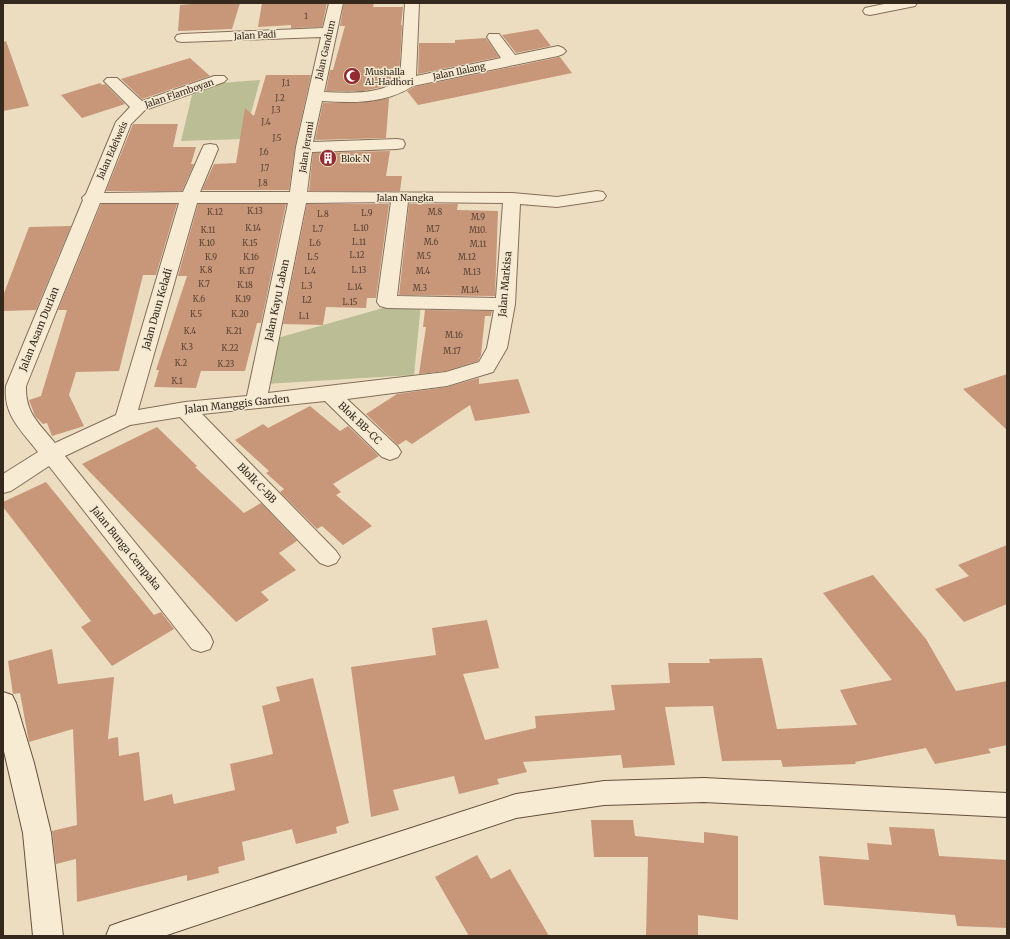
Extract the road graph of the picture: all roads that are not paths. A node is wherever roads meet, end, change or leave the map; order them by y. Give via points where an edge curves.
1 (336, 3) edge
2 (412, 3) edge
3 (910, 3) edge
4 (870, 11) dead end
5 (329, 32) junction
6 (494, 37) dead end
7 (182, 38) dead end
8 (558, 51) dead end
9 (512, 61) junction
10 (219, 80) dead end
11 (112, 81) dead end
12 (408, 82) junction
13 (314, 96) junction
14 (138, 107) junction
15 (397, 144) dead end
16 (304, 146) junction
17 (210, 149) dead end
18 (597, 196) dead end
19 (400, 197) junction
20 (92, 198) junction
21 (298, 198) junction
22 (512, 198) junction
23 (189, 199) junction
24 (505, 304) junction
25 (486, 367) joint
26 (330, 394) junction
27 (256, 402) junction
28 (185, 409) junction
29 (125, 419) junction
30 (390, 452) dead end
31 (51, 454) junction
32 (3, 485) edge
33 (328, 557) dead end
34 (201, 642) dead end
35 (3, 703) edge
36 (1007, 805) edge
37 (48, 936) edge
38 (121, 936) edge

1 - 5 street, Jalan Gandum
2 - 12 street
3 - 4 street
5 - 7 street, Jalan Padi
5 - 13 street, Jalan Gandum
6 - 9 street
8 - 9 street, Jalan Ilalang
9 - 12 street, Jalan Ilalang
10 - 14 street, Jalan Flamboyan
11 - 14 street
12 - 13 street, Jalan Ilalang via 387,94 364,97
13 - 16 street, Jalan Jerami
14 - 20 street, Jalan Edelweis via 124,122
15 - 16 street
16 - 21 street, Jalan Jerami
17 - 23 street, Jalan Daun Keladi
18 - 22 street, Jalan Nangka via 557,202
19 - 21 street, Jalan Nangka
19 - 22 street, Jalan Nangka
19 - 24 street via 387,302
20 - 23 street, Jalan Nangka
20 - 31 street, Jalan Asam Durian via 16,386 15,400 20,414
21 - 23 street, Jalan Nangka
21 - 27 street, Jalan Kayu Laban
22 - 24 street, Jalan Markisa
23 - 29 street, Jalan Daun Keladi
24 - 25 street, Jalan Markisa via 497,348
25 - 26 street, Jalan Manggis Garden via 447,379
26 - 27 street, Jalan Manggis Garden
26 - 30 street, Blok BB-CC
27 - 28 street, Jalan Manggis Garden
28 - 29 street, Jalan Manggis Garden
28 - 33 street, Blolk C-BB
29 - 31 street, Jalan Manggis Garden
31 - 32 street, Jalan Manggis Garden
31 - 34 street, Jalan Bunga Cempaka
35 - 37 street via 21,763 36,833
36 - 38 street via 704,790 604,792 516,806

